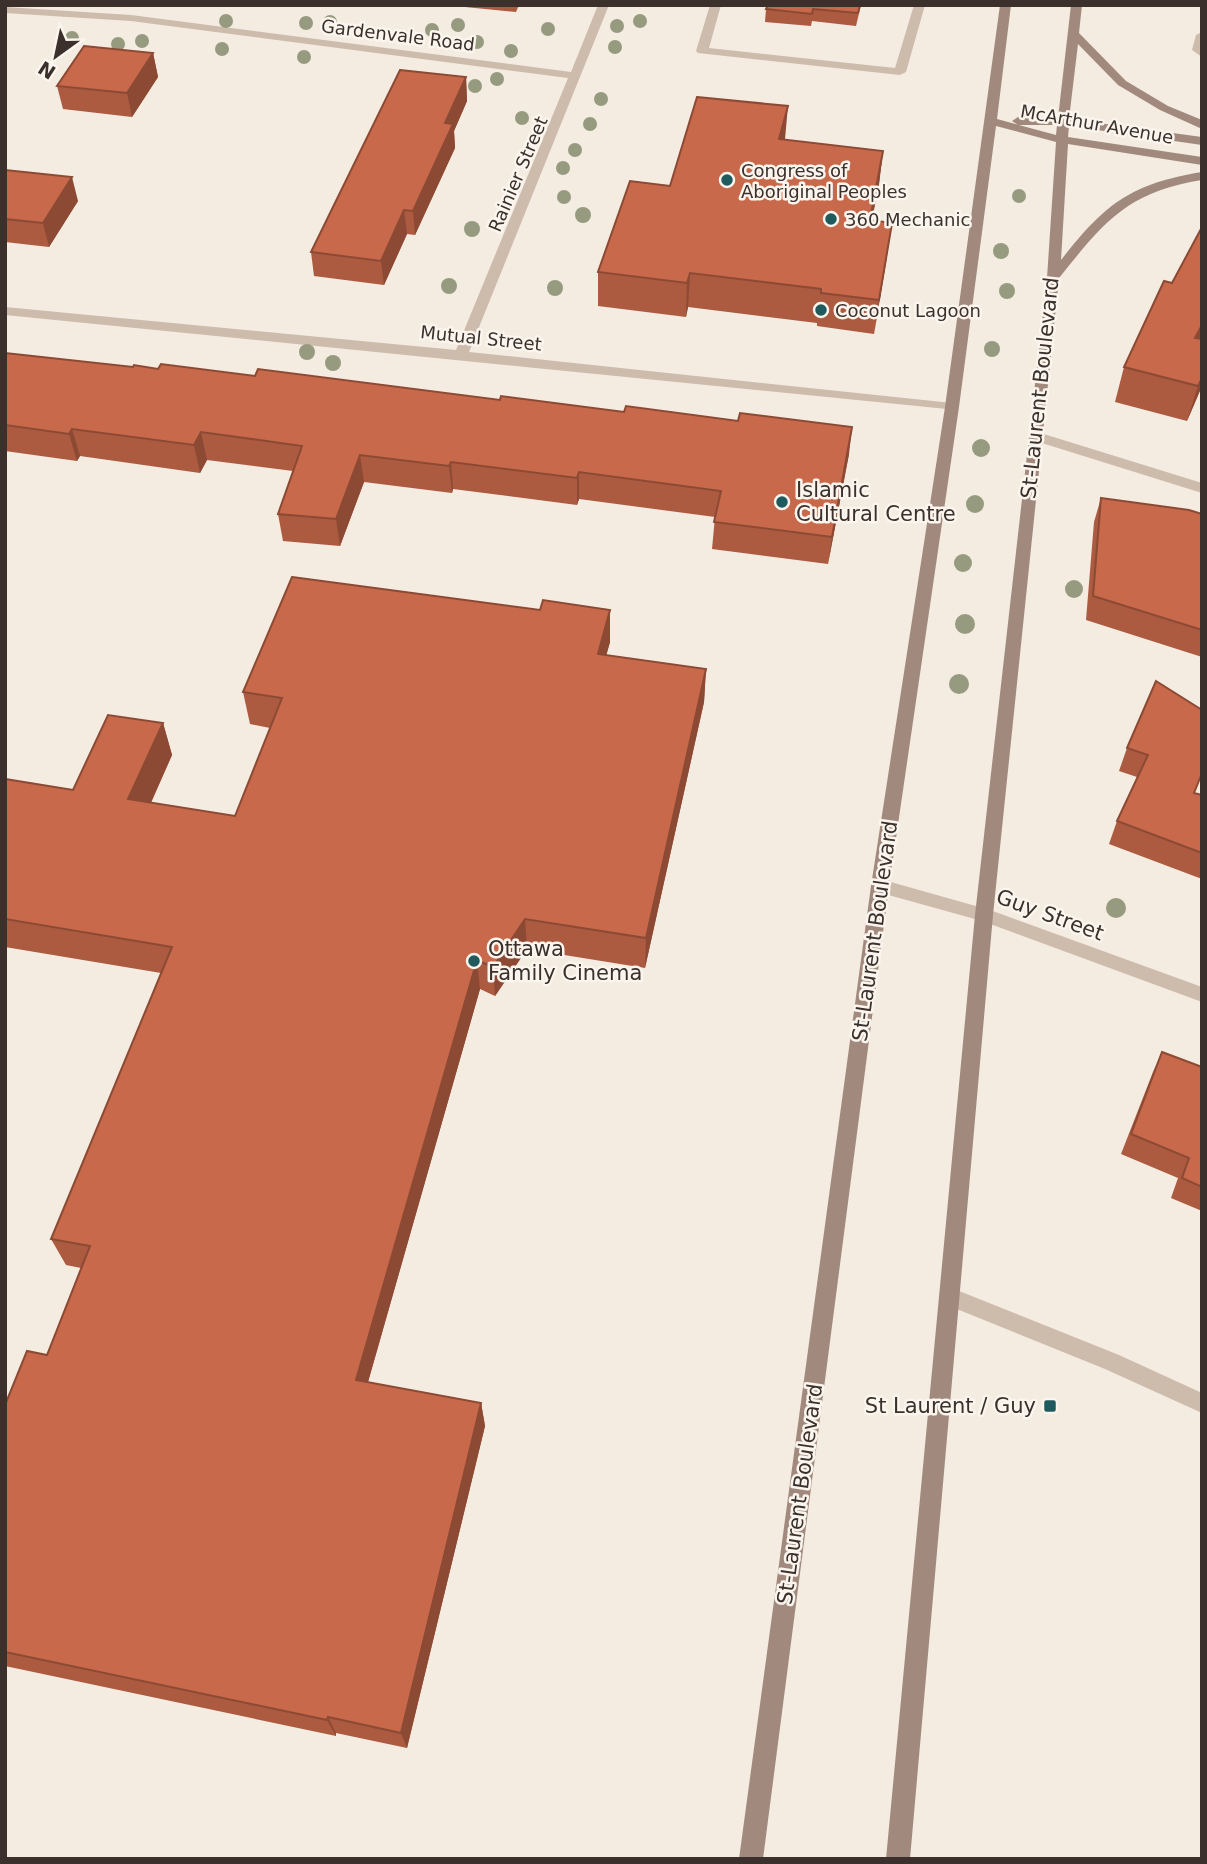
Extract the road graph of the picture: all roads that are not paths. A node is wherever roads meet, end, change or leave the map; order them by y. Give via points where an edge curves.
1 (139, 5) edge
2 (604, 5) edge
3 (716, 5) edge
4 (920, 5) edge
5 (1006, 5) edge
6 (1077, 5) edge
7 (5, 10) edge
8 (131, 18) junction
9 (1075, 35) junction
10 (1202, 35) edge
11 (1202, 54) edge
12 (578, 76) junction
13 (990, 121) junction
14 (1063, 122) junction
15 (1202, 125) edge
16 (1062, 140) junction
17 (1202, 141) edge
18 (1202, 161) edge
19 (1202, 176) edge
20 (1053, 278) junction
21 (5, 311) edge
22 (461, 355) junction
23 (952, 408) junction
24 (1034, 436) junction
25 (1202, 488) edge
26 (880, 886) junction
27 (984, 915) junction
28 (1202, 995) edge
29 (949, 1296) junction
30 (1202, 1403) edge
31 (751, 1859) edge
32 (898, 1859) edge

1 - 8 street
2 - 12 street, Rainier Street
3 - 4 street via 702,51 900,72
5 - 13 main road, St-Laurent Boulevard
6 - 9 main road, St-Laurent Boulevard
7 - 8 street, Gardenvale Road
8 - 12 street, Gardenvale Road
9 - 14 main road, St-Laurent Boulevard
9 - 15 main road via 1122,83
10 - 11 street via 1198,50
12 - 22 street, Rainier Street
13 - 14 main road, McArthur Avenue
13 - 16 main road, McArthur Avenue
13 - 23 main road, St-Laurent Boulevard
14 - 16 main road, St-Laurent Boulevard
14 - 17 main road, McArthur Avenue
16 - 18 main road, McArthur Avenue
16 - 20 main road, St-Laurent Boulevard
19 - 20 main road via 1160,183 1126,198 1094,227
20 - 24 main road, St-Laurent Boulevard
21 - 22 street, Mutual Street
22 - 23 street, Mutual Street
23 - 26 main road, St-Laurent Boulevard
24 - 25 street
24 - 27 main road, St-Laurent Boulevard
26 - 27 street, Guy Street
26 - 31 main road, St-Laurent Boulevard
27 - 28 street, Guy Street
27 - 29 main road, St-Laurent Boulevard
29 - 30 street
29 - 32 main road, St-Laurent Boulevard

